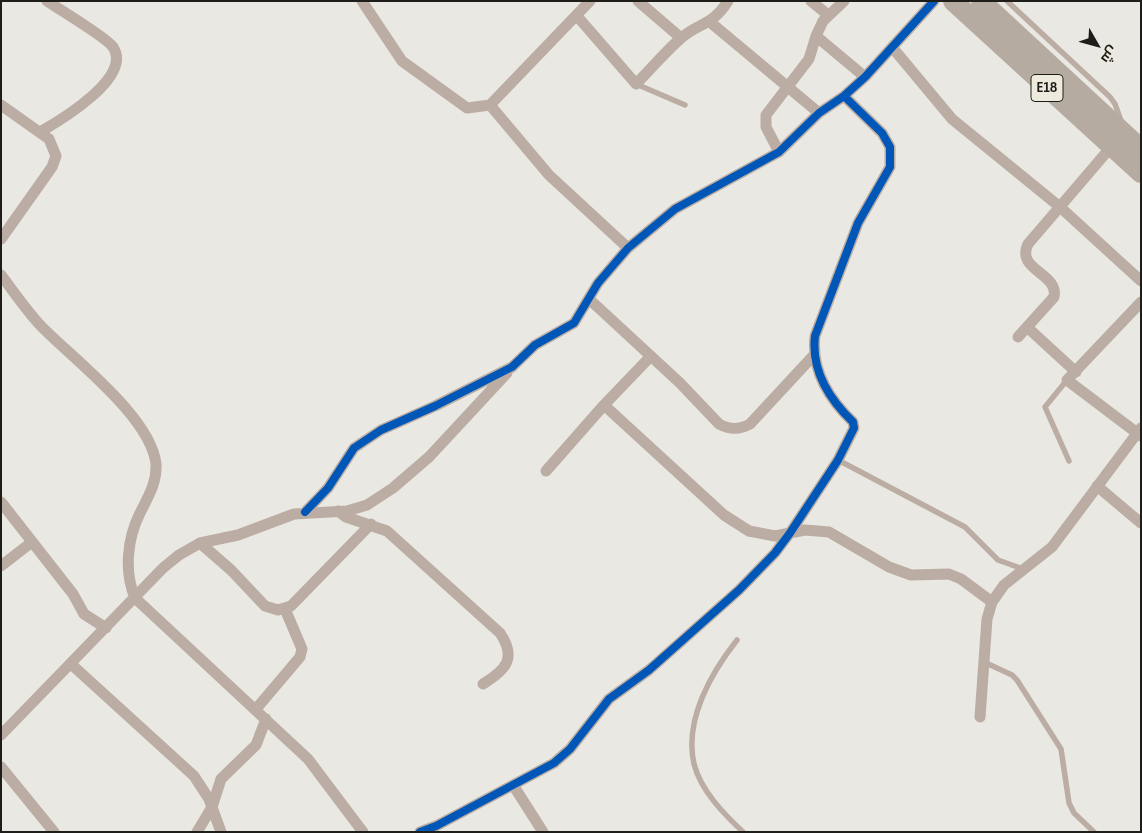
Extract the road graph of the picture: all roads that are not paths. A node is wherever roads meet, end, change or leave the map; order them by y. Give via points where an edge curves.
1 (47, 1) edge
2 (362, 1) edge
3 (590, 1) edge
4 (638, 1) edge
5 (728, 1) edge
6 (812, 1) edge
7 (844, 1) edge
8 (934, 1) edge
9 (953, 1) edge
10 (981, 1) edge
11 (1007, 1) edge
12 (828, 15) junction
13 (577, 16) junction
14 (710, 22) junction
15 (816, 36) junction
16 (681, 38) junction
17 (892, 47) junction
18 (865, 76) junction
19 (636, 84) junction
20 (788, 87) junction
21 (844, 96) junction
22 (1, 105) edge
23 (490, 105) junction
24 (684, 105) dead end
25 (819, 113) junction
26 (40, 132) junction
27 (1128, 140) edge
28 (779, 152) junction
29 (1141, 173) edge
30 (1060, 207) junction
31 (1, 239) edge
32 (628, 248) junction
33 (1, 275) edge
34 (1141, 281) edge
35 (589, 299) junction
36 (1141, 302) edge
37 (1027, 327) junction
38 (1018, 337) dead end
39 (814, 354) junction
40 (651, 356) junction
41 (512, 367) junction
42 (1076, 372) junction
43 (1067, 380) junction
44 (604, 405) junction
45 (1139, 432) edge
46 (838, 460) junction
47 (1069, 462) dead end
48 (546, 470) dead end
49 (1097, 486) junction
50 (1, 502) edge
51 (338, 511) junction
52 (305, 512) junction
53 (1141, 523) edge
54 (371, 524) junction
55 (790, 533) junction
56 (32, 542) junction
57 (200, 543) junction
58 (1, 566) edge
59 (1023, 569) junction
60 (135, 598) junction
61 (992, 602) junction
62 (285, 610) junction
63 (106, 628) junction
64 (737, 640) dead end
65 (984, 662) junction
66 (71, 664) junction
67 (483, 684) dead end
68 (256, 709) junction
69 (980, 717) dead end
70 (266, 719) junction
71 (1, 735) edge
72 (1, 767) edge
73 (513, 786) junction
74 (212, 807) junction
75 (54, 832) edge
76 (197, 832) edge
77 (221, 832) edge
78 (363, 832) edge
79 (420, 832) edge
80 (543, 832) edge
81 (744, 832) edge
82 (1094, 832) edge

1 - 26 street via 109,42 117,56 117,64 114,72 89,98
2 - 23 street via 402,61 467,108
3 - 13 street
4 - 16 street
5 - 14 street
6 - 12 street
7 - 12 street
8 - 17 street
9 - 27 highway, E18
10 - 27 highway, E18
11 - 27 lane via 1110,97 1119,112
12 - 15 street
13 - 19 street
13 - 23 street
14 - 16 street
14 - 20 street
15 - 18 street
15 - 20 street via 810,59
16 - 19 street
17 - 18 street
17 - 30 street via 952,119
18 - 21 street
19 - 24 lane
20 - 25 street
20 - 28 street via 765,119
21 - 25 street
21 - 39 street via 882,134 890,147 890,167 858,224 817,326
22 - 26 street
23 - 32 street via 549,175
25 - 28 street
26 - 31 street via 53,144 55,162
27 - 29 highway, E18
27 - 30 street
28 - 32 street via 675,209
30 - 34 street
30 - 37 street via 1025,251 1028,262 1052,284 1055,293
32 - 35 street via 598,283
33 - 60 street via 39,324 133,417 151,445 156,476 139,515 130,547 128,576
35 - 40 street
35 - 41 street via 574,324 535,345
36 - 42 street
37 - 38 street
37 - 42 street
39 - 40 street via 750,424 734,429 719,424
39 - 46 street via 828,393 853,422 854,428
40 - 44 street
41 - 51 street via 456,430 407,476 367,505
41 - 52 street via 381,430 354,448 328,488
42 - 43 street
43 - 45 street
43 - 47 lane via 1045,407
44 - 48 street
44 - 55 street via 736,524 762,535
45 - 49 street
46 - 55 street
46 - 59 lane via 965,527 998,560
49 - 53 street
49 - 59 street via 1052,547
50 - 56 street
51 - 52 street
51 - 54 street via 346,517
52 - 57 street via 238,535
54 - 62 street
54 - 67 street via 392,535 500,633 507,643 509,654 506,664 498,675
55 - 61 street via 805,530 829,532 889,567 911,575 949,574 961,579
55 - 73 street via 739,590 649,670 609,699 570,749 554,763
56 - 58 street
56 - 63 street via 73,594 81,611
57 - 60 street via 174,559
57 - 62 street via 265,606
59 - 61 street via 1004,585
60 - 63 street
60 - 68 street
61 - 65 street via 987,619
62 - 68 street via 302,649 300,656
63 - 66 street
64 - 81 lane via 722,659 706,689 693,739 694,764 702,782 726,816
65 - 69 street
65 - 82 lane via 1017,680 1061,749 1069,803 1074,813
66 - 71 street
66 - 74 street via 194,776
68 - 70 street
70 - 74 street via 256,745 221,779
70 - 78 street via 318,770
72 - 75 street
73 - 79 street
73 - 80 street
74 - 76 street
74 - 77 street

